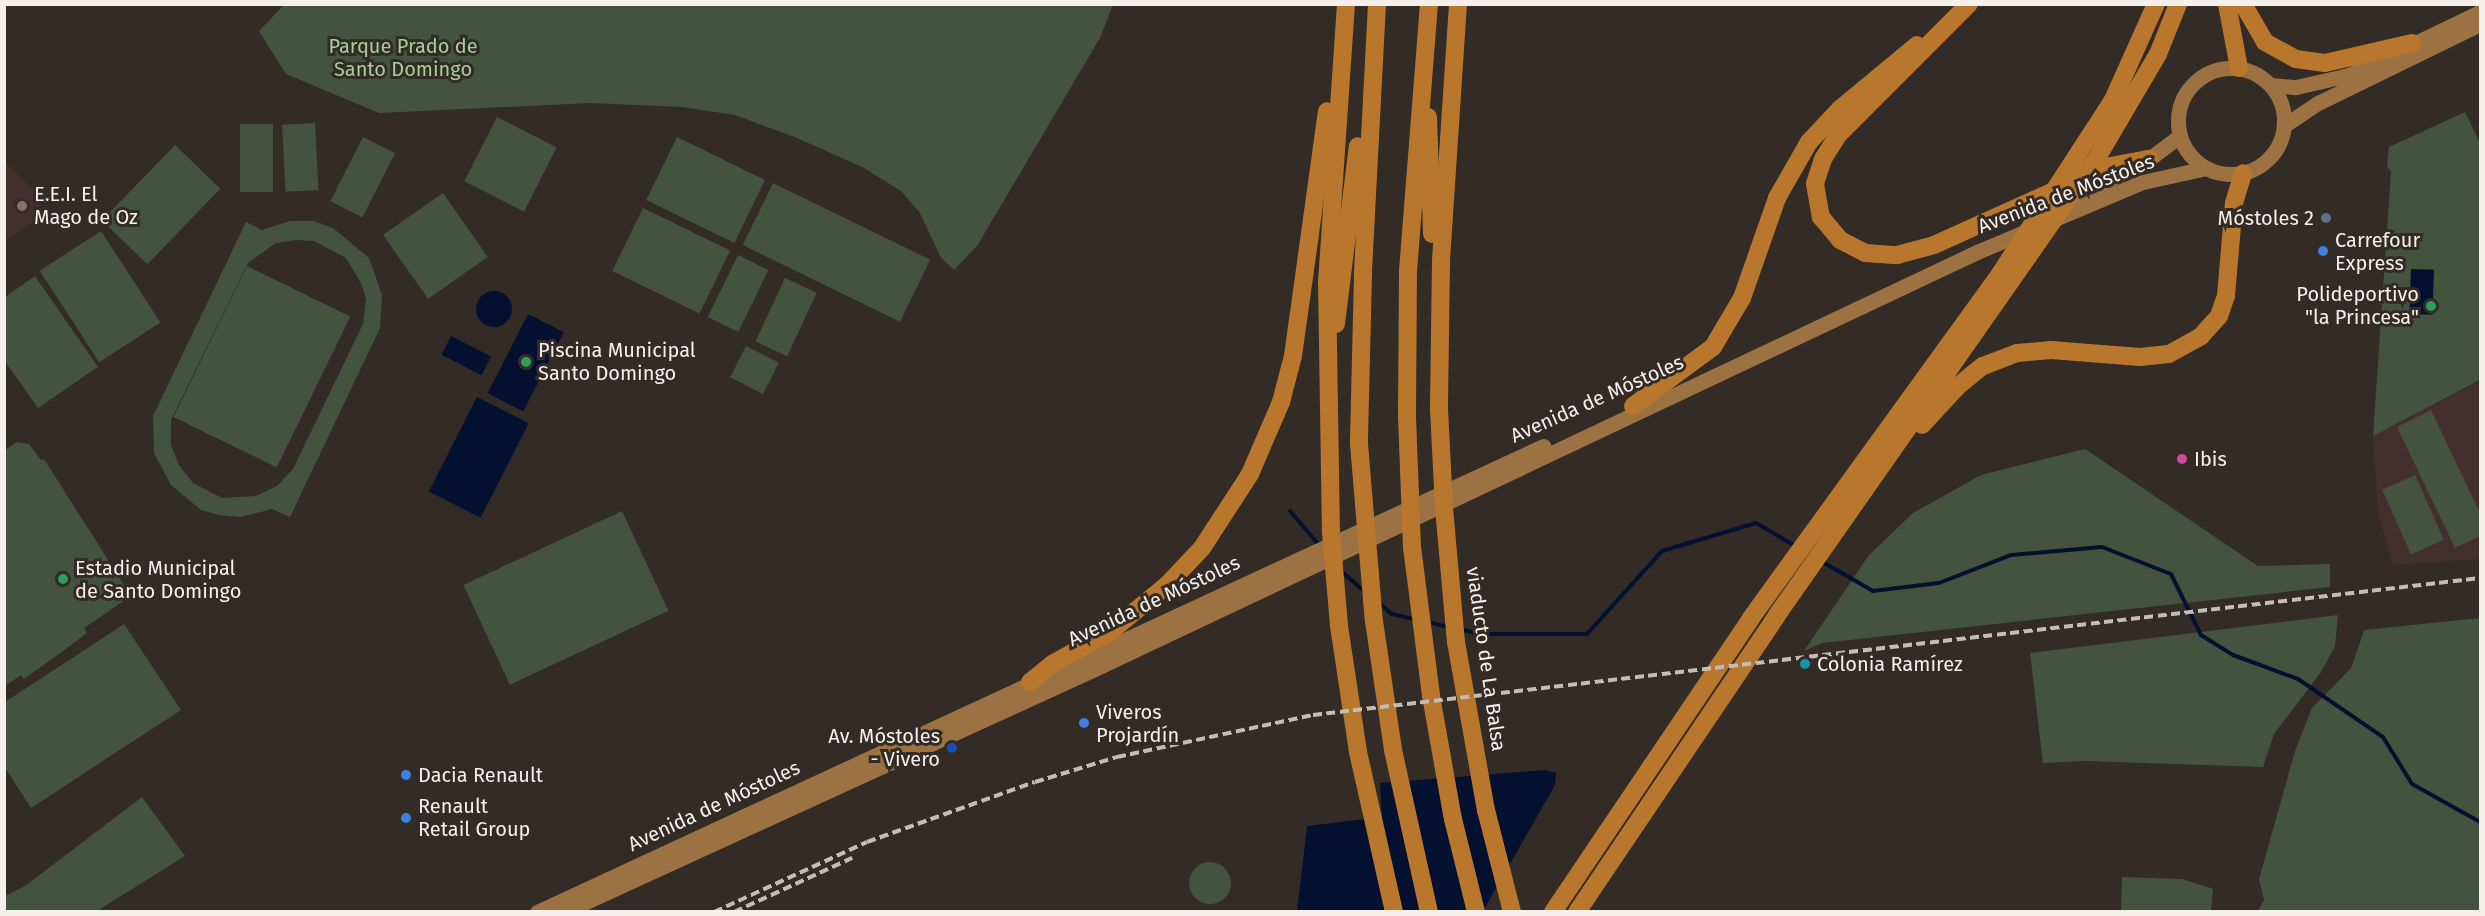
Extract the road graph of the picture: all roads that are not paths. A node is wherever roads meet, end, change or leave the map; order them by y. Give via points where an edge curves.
1 (1338, 4) edge
2 (1346, 4) edge
3 (1377, 4) edge
4 (1429, 4) edge
5 (1458, 4) edge
6 (1955, 4) edge
7 (1969, 4) edge
8 (2150, 4) edge
9 (2156, 4) edge
10 (2178, 4) edge
11 (2227, 4) edge
12 (2243, 4) edge
13 (2481, 12) edge
14 (2481, 24) edge
15 (1427, 34) junction
16 (2412, 43) junction
17 (2140, 45) junction
18 (2239, 68) junction
19 (2271, 84) junction
20 (2285, 124) junction
21 (2180, 136) junction
22 (2149, 159) junction
23 (2206, 168) junction
24 (2243, 173) junction
25 (1977, 252) junction
26 (1793, 338) junction
27 (1438, 370) junction
28 (1633, 406) junction
29 (1327, 429) junction
30 (1900, 441) junction
31 (1333, 549) junction
32 (1318, 556) junction
33 (1030, 682) junction
34 (537, 912) edge
35 (564, 912) edge
36 (1394, 912) edge
37 (1429, 912) edge
38 (1476, 912) edge
39 (1512, 912) edge
40 (1553, 912) edge
41 (1576, 912) edge

1 - 33 highway via 1302,304 1293,356 1266,441 1231,507 1202,548 1167,585 1111,631 1052,664
2 - 29 highway via 1327,281
3 - 29 highway via 1366,64 1350,229 1332,346
3 - 37 highway via 1359,444 1379,657 1393,750
4 - 15 highway
5 - 27 highway
6 - 28 highway via 1932,32 1840,109 1809,142 1777,198 1742,298 1728,325 1713,347
7 - 22 highway via 1838,135 1823,159 1815,184 1821,217 1840,240 1864,253 1897,255 1934,245 2105,167
8 - 17 highway
9 - 17 highway
10 - 30 highway via 2158,54 2097,158
11 - 18 highway
12 - 16 highway via 2265,42 2296,59 2325,63
13 - 16 main road
14 - 20 main road via 2318,103
15 - 27 highway
15 - 38 highway via 1408,270 1407,417 1419,614 1453,819
16 - 19 main road via 2349,75 2296,87
17 - 40 highway via 2113,100 2000,274 1751,618
18 - 19 main road
18 - 21 main road via 2221,68 2190,86 2181,101
19 - 20 main road via 2279,96
20 - 24 main road via 2272,156
21 - 22 main road, Avenida de Móstoles
21 - 23 main road via 2186,149
22 - 25 main road, Avenida de Móstoles
23 - 24 main road via 2224,174
23 - 25 main road, Avenida de Móstoles via 2143,183
24 - 30 highway via 2234,203 2226,296 2219,316 2200,336 2169,354 2140,357 2051,350 2017,353 1983,366 1958,386 1929,420
25 - 26 main road, Avenida de Móstoles
26 - 28 main road, Avenida de Móstoles
26 - 31 main road, Avenida de Móstoles
27 - 39 highway, viaducto de La Balsa via 1456,642 1486,810
28 - 31 main road, Avenida de Móstoles
29 - 36 highway via 1339,626 1358,753
30 - 41 highway
31 - 32 main road, Avenida de Móstoles
32 - 33 main road, Avenida de Móstoles
32 - 35 main road, Avenida de Móstoles
33 - 34 main road, Avenida de Móstoles

